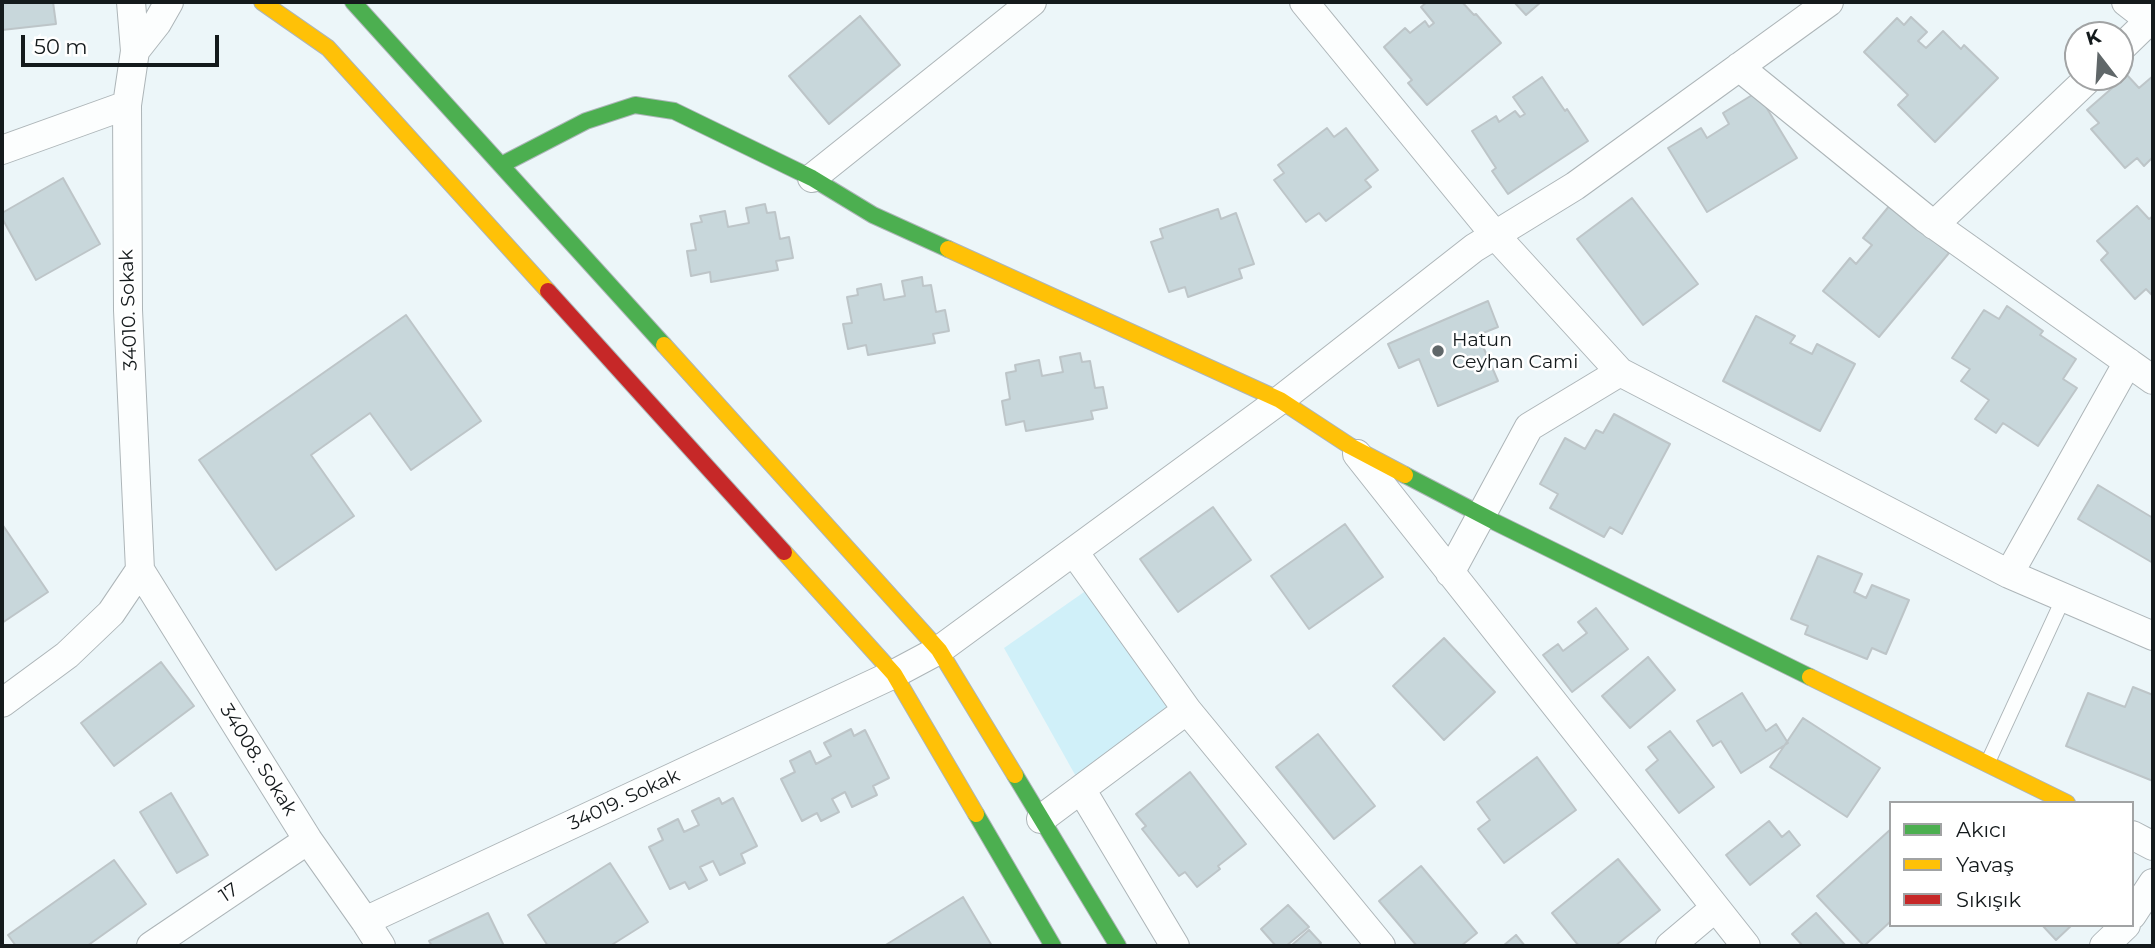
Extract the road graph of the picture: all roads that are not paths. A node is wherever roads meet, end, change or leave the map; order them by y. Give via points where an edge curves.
1 (131, 2) edge
2 (169, 2) edge
3 (262, 2) edge
4 (1032, 2) edge
5 (1304, 2) edge
6 (1829, 2) edge
7 (2126, 2) edge
8 (360, 4) edge
9 (2152, 20) edge
10 (2134, 36) edge
11 (135, 51) junction
12 (1740, 67) junction
13 (2075, 91) edge
14 (127, 104) junction
15 (2, 150) edge
16 (501, 165) junction
17 (812, 178) junction
18 (1934, 225) junction
19 (1495, 235) junction
20 (1620, 372) junction
21 (2145, 372) edge
22 (1280, 400) junction
23 (1350, 446) junction
24 (1482, 515) junction
25 (1073, 552) junction
26 (140, 570) junction
27 (1450, 573) junction
28 (2009, 574) junction
29 (2064, 597) junction
30 (2153, 636) edge
31 (939, 650) junction
32 (888, 677) junction
33 (2, 703) edge
34 (1186, 710) junction
35 (1987, 763) junction
36 (1081, 789) junction
37 (2063, 801) edge
38 (1041, 819) junction
39 (2134, 836) edge
40 (308, 841) junction
41 (2153, 846) edge
42 (2153, 883) edge
43 (1715, 908) junction
44 (2134, 916) edge
45 (365, 921) junction
46 (151, 946) edge
47 (381, 946) edge
48 (1053, 946) edge
49 (1118, 946) edge
50 (1175, 946) edge
51 (1381, 946) edge
52 (1670, 946) edge
53 (1746, 946) edge

1 - 11 street, 34010. Sokak
2 - 11 street
3 - 32 street via 328,48
4 - 17 street
5 - 19 street
6 - 12 street, 34019. Sokak
7 - 9 street
8 - 16 street
9 - 10 street
11 - 14 street, 34010. Sokak
12 - 18 street
12 - 19 street, 34019. Sokak via 1575,186
13 - 18 street
14 - 15 street
14 - 26 street, 34010. Sokak via 128,310
16 - 17 street via 586,121 635,105 674,111
16 - 31 street
17 - 22 street via 873,215
18 - 21 street
19 - 20 street
19 - 22 street, 34019. Sokak
20 - 24 street via 1529,427
20 - 28 street
21 - 28 street
22 - 23 street
22 - 25 street, 34019. Sokak
23 - 24 street
23 - 27 street
24 - 27 street
24 - 35 street
25 - 31 street, 34019. Sokak
25 - 34 street
26 - 33 street via 111,613 66,655
26 - 40 street, 34008. Sokak
27 - 43 street
28 - 29 street
29 - 30 street
29 - 35 lane
31 - 32 street, 34019. Sokak
31 - 38 street
32 - 45 street, 34019. Sokak
32 - 48 street
34 - 36 street
34 - 51 street
35 - 37 street
36 - 38 street
36 - 50 street
38 - 49 street
39 - 41 street
40 - 45 street, 34008. Sokak
40 - 46 street, 17
42 - 44 street
43 - 52 street
43 - 53 street
45 - 47 street, 34008. Sokak

